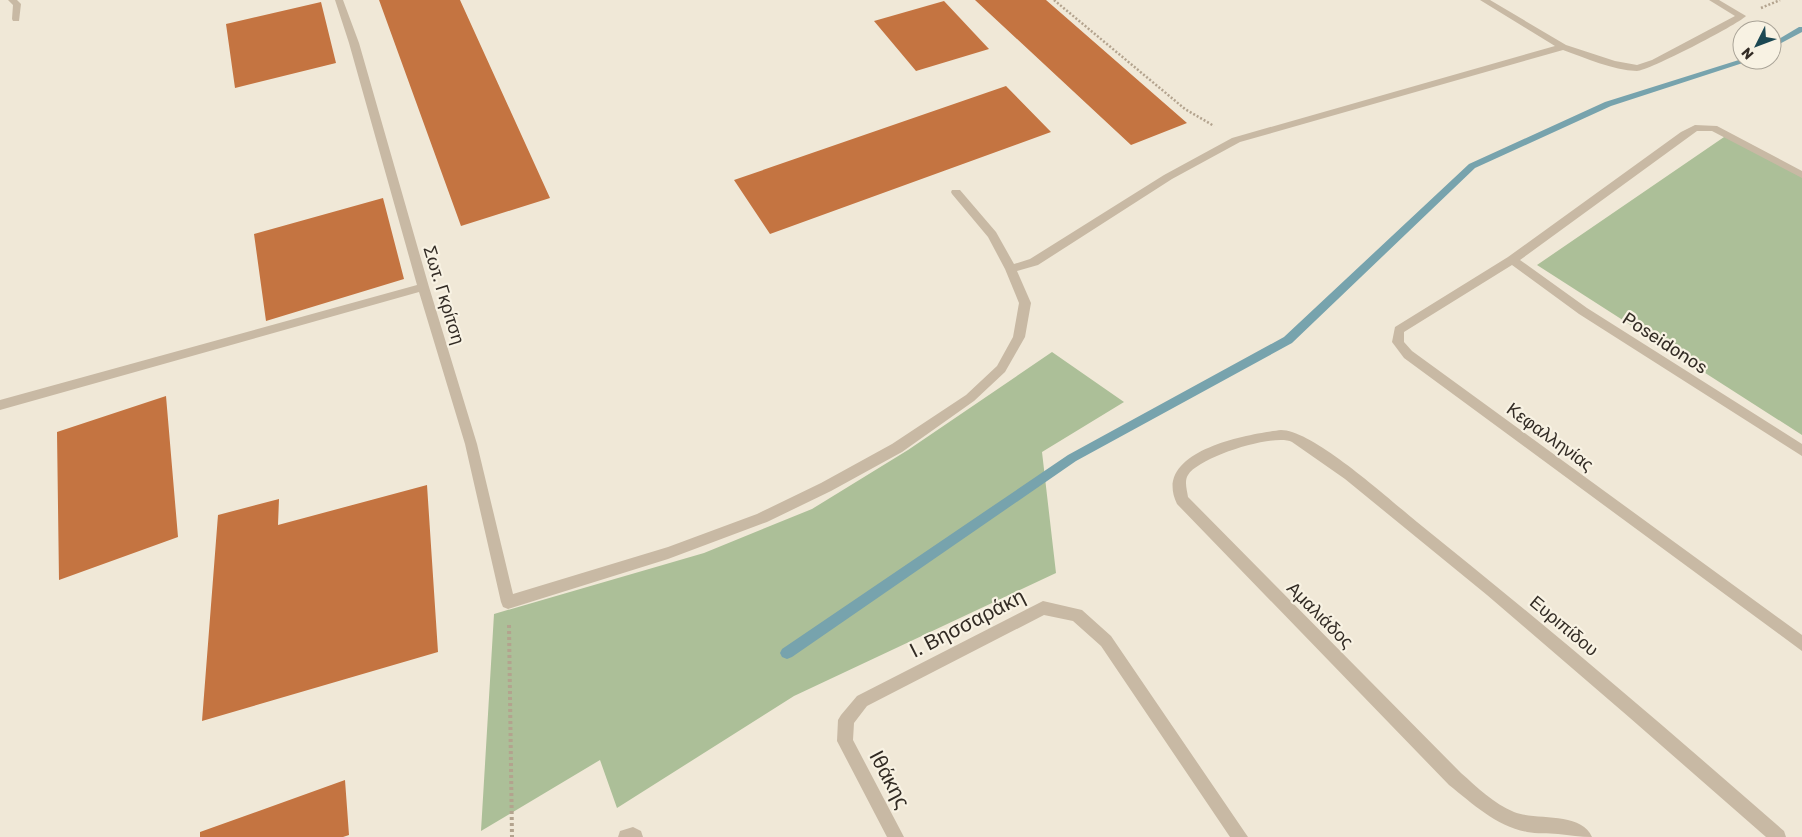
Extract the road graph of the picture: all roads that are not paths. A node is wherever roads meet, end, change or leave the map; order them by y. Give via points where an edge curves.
1 (12, 0) edge
2 (339, 0) edge
3 (1484, 0) edge
4 (1713, 0) edge
5 (16, 19) dead end
6 (1563, 47) junction
7 (1802, 175) edge
8 (956, 192) dead end
9 (1512, 260) junction
10 (1011, 269) junction
11 (423, 288) junction
12 (0, 405) edge
13 (1802, 451) edge
14 (1320, 452) joint
15 (1802, 644) edge
16 (845, 741) joint
17 (626, 837) edge
18 (635, 837) edge
19 (896, 837) edge
20 (1240, 837) edge
21 (1584, 837) edge
22 (1778, 837) edge

1 - 5 street via 17,4
2 - 11 street, Σωτ. Γκρίτση
3 - 6 street
4 - 6 street via 1742,16 1638,68 1613,64
6 - 10 street via 1236,140 1168,177 1034,262
7 - 9 street via 1714,128 1695,128
8 - 10 street via 992,236
9 - 13 street, Poseidonos via 1583,311
9 - 15 street, Κεφαλληνίας via 1399,330 1396,338 1399,346
10 - 11 street, Σωτ. Γκρίτση via 1026,303 1019,337 1001,369 970,398 897,448 762,518 668,553 508,602 472,444
11 - 12 street
14 - 21 street, Αμαλιάδος via 1290,436 1264,437 1209,453 1189,464 1181,475 1178,485 1182,500 1455,779 1484,804 1516,822 1538,827 1557,824 1575,829
14 - 22 street, Ευριπίδου via 1622,699
16 - 19 street, Ιθάκης
16 - 20 street, Ι. Βησσαράκη via 846,720 862,701 1043,608 1078,615 1106,641
17 - 18 street

